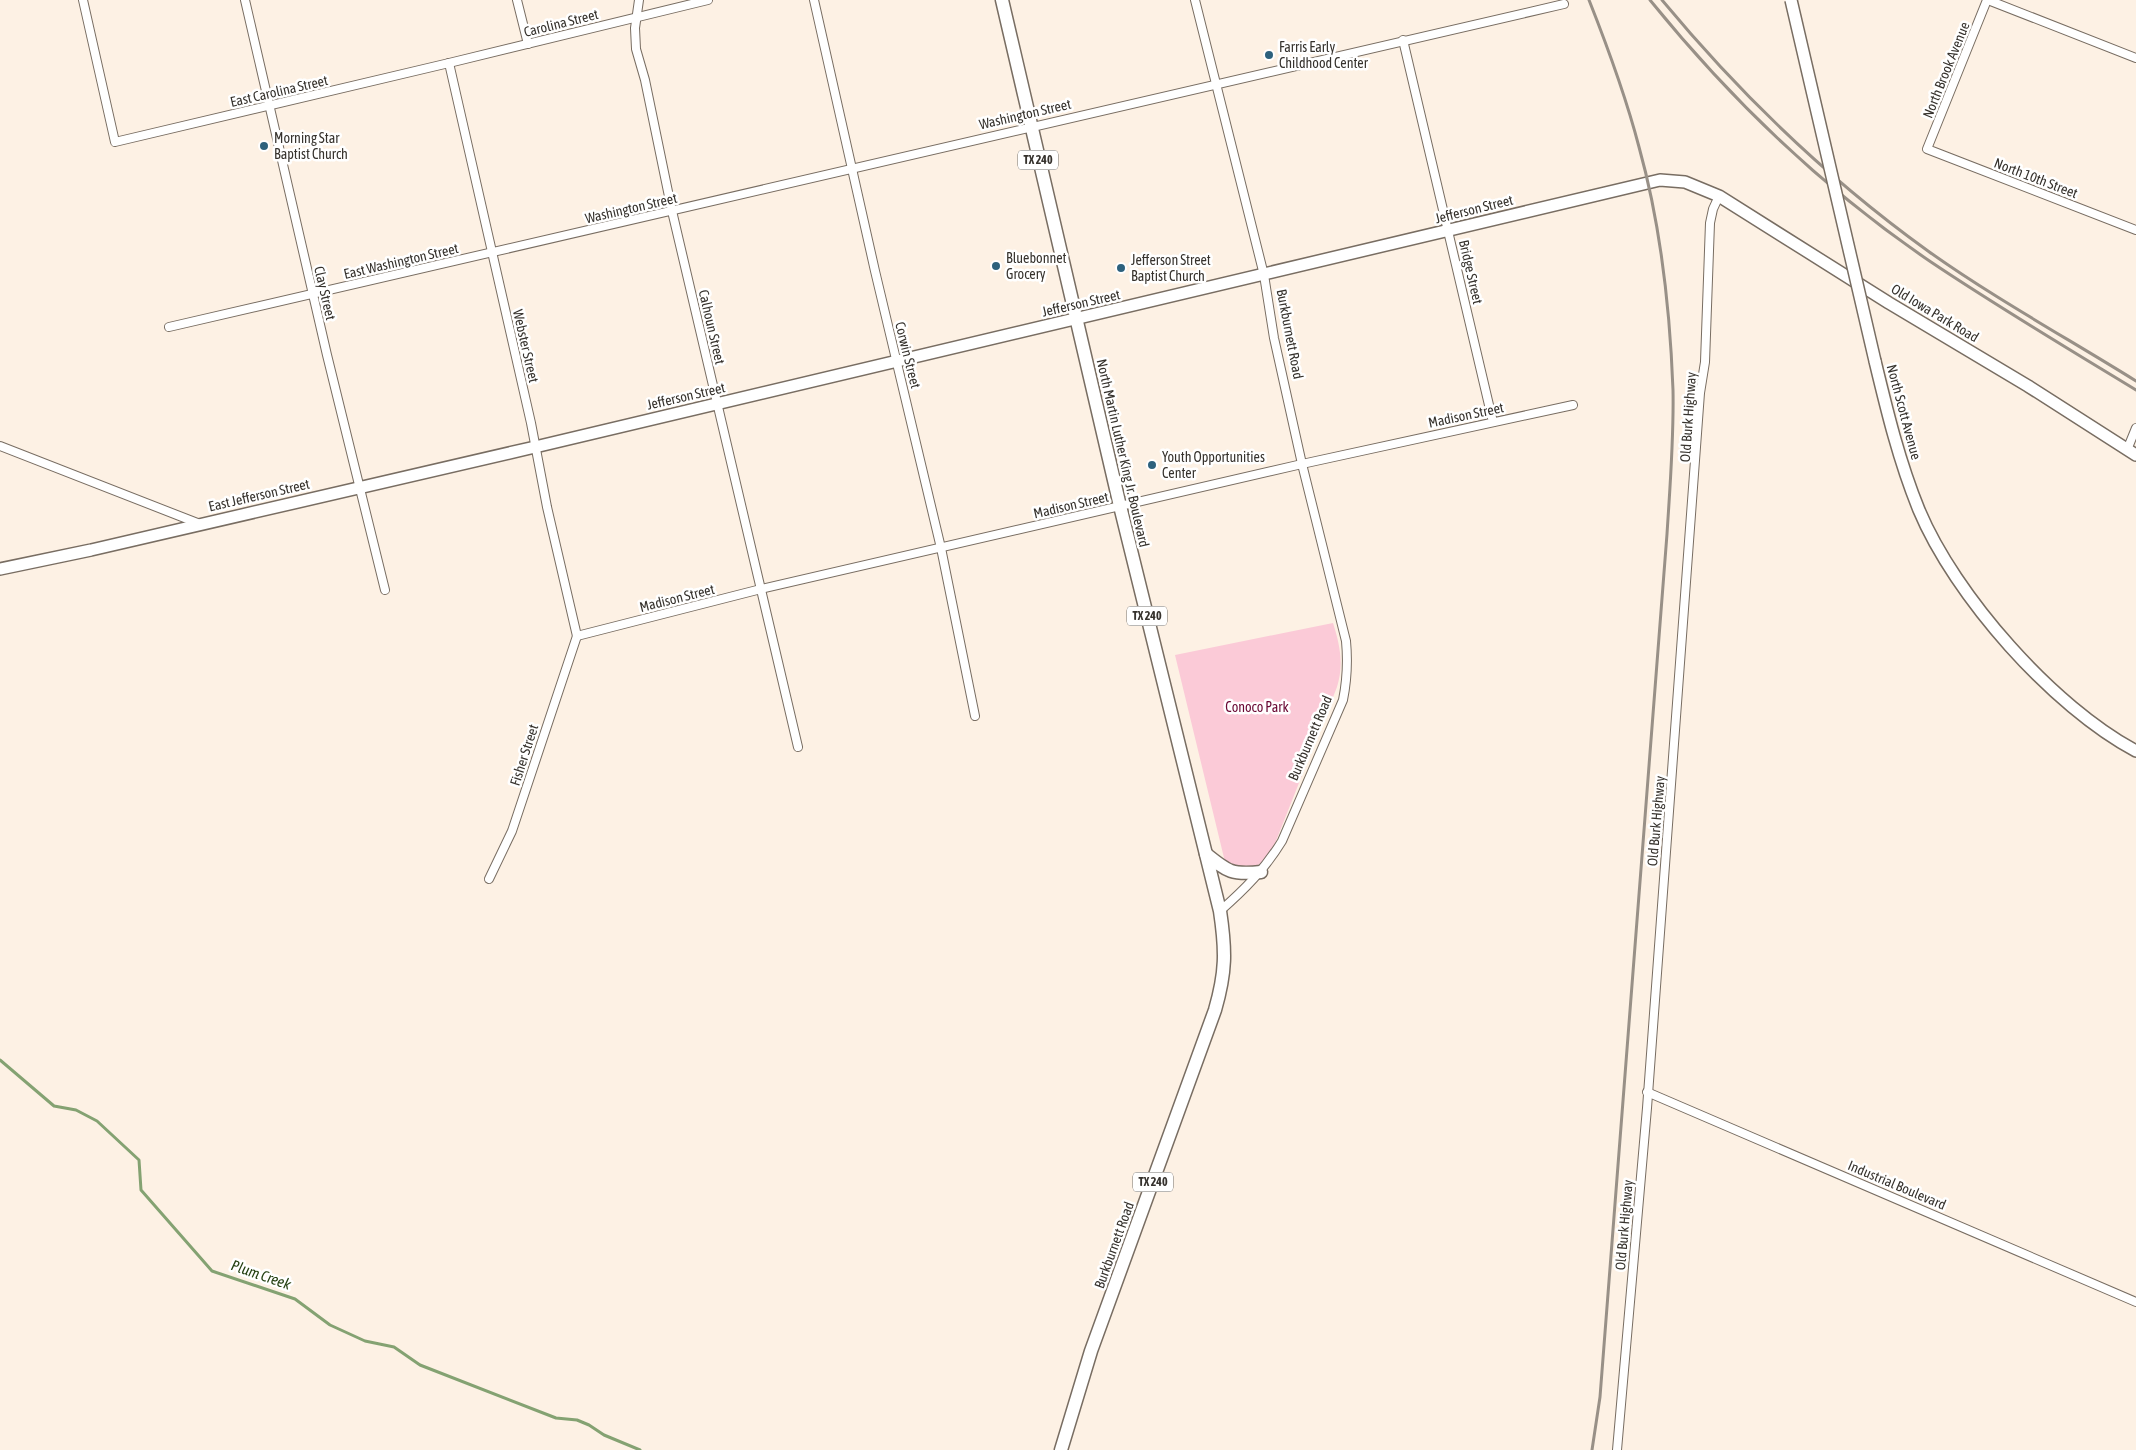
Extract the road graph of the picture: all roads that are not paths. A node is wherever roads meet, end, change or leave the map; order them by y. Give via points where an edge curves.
1 (83, 0) edge
2 (245, 0) edge
3 (517, 0) edge
4 (639, 0) edge
5 (708, 0) edge
6 (814, 0) edge
7 (1002, 0) edge
8 (1195, 0) edge
9 (1791, 0) edge
10 (1988, 0) edge
11 (1564, 4) dead end
12 (636, 18) junction
13 (1403, 40) junction
14 (528, 44) junction
15 (2136, 58) edge
16 (449, 64) junction
17 (1217, 84) junction
18 (269, 106) junction
19 (1030, 126) junction
20 (1927, 149) joint
21 (852, 168) junction
22 (1719, 196) junction
23 (672, 211) junction
24 (2136, 230) edge
25 (1448, 231) junction
26 (491, 252) junction
27 (1264, 275) junction
28 (313, 295) junction
29 (1076, 319) junction
30 (170, 327) dead end
31 (897, 361) junction
32 (717, 404) junction
33 (1573, 405) dead end
34 (1493, 422) junction
35 (2136, 428) edge
36 (0, 446) edge
37 (535, 447) junction
38 (2132, 452) edge
39 (1302, 464) junction
40 (360, 487) junction
41 (1120, 506) junction
42 (200, 524) junction
43 (940, 548) junction
44 (0, 569) edge
45 (761, 589) junction
46 (386, 590) dead end
47 (577, 636) junction
48 (975, 716) dead end
49 (798, 747) dead end
50 (2136, 751) edge
51 (1206, 854) junction
52 (1260, 872) junction
53 (490, 879) dead end
54 (1220, 912) junction
55 (1647, 1092) junction
56 (2136, 1302) edge
57 (1061, 1450) edge
58 (1617, 1450) edge

1 - 18 street, East Carolina Street via 115,142
2 - 18 street, Clay Street
3 - 14 street
4 - 12 street, Calhoun Street
5 - 12 street, Carolina Street
6 - 21 street, Corwin Street
7 - 19 main road, North Martin Luther King Jr. Boulevard / TX 240
8 - 17 street, Burkburnett Road
9 - 50 street, North Scott Avenue, bridge via 1891,427 1916,503 1936,543 1984,616 2029,666 2072,705
10 - 15 street
10 - 20 street, North Brook Avenue
11 - 13 street, Washington Street
12 - 14 street, Carolina Street
12 - 23 street, Calhoun Street via 634,40
13 - 17 street, Washington Street
13 - 25 street, Bridge Street
14 - 16 street, Carolina Street
16 - 18 street, East Carolina Street
16 - 26 street, Webster Street
17 - 19 street, Washington Street
17 - 27 street, Burkburnett Road
18 - 28 street, Clay Street
19 - 21 street, Washington Street
19 - 29 main road, North Martin Luther King Jr. Boulevard / TX 240
20 - 24 street, North 10th Street
21 - 23 street, Washington Street
21 - 31 street, Corwin Street
22 - 25 street, Jefferson Street via 1685,182 1660,180
22 - 38 street, Old Iowa Park Road
22 - 55 street, Old Burk Highway via 1710,223 1705,362 1700,392
23 - 26 street, Washington Street
23 - 32 street, Calhoun Street
25 - 27 street, Jefferson Street
25 - 34 street, Bridge Street
26 - 28 street, East Washington Street
26 - 37 street, Webster Street
27 - 29 street, Jefferson Street
27 - 39 street, Burkburnett Road via 1274,338
28 - 30 street, East Washington Street
28 - 40 street, Clay Street
29 - 31 street, Jefferson Street
29 - 41 main road, North Martin Luther King Jr. Boulevard / TX 240
31 - 32 street, Jefferson Street
31 - 43 street, Corwin Street
32 - 37 street, Jefferson Street
32 - 45 street, Calhoun Street
33 - 34 street, Madison Street
34 - 39 street, Madison Street
35 - 38 street
36 - 42 street, East Jefferson Street
37 - 40 street, East Jefferson Street
37 - 47 street, Webster Street
39 - 41 street, Madison Street
39 - 52 street, Burkburnett Road via 1346,642 1348,679 1343,700 1282,841
40 - 42 street, East Jefferson Street
40 - 46 street, Clay Street
41 - 43 street, Madison Street
41 - 51 main road, North Martin Luther King Jr. Boulevard / TX 240
42 - 44 street
43 - 45 street, Madison Street
43 - 48 street, Corwin Street
45 - 47 street, Madison Street
45 - 49 street, Calhoun Street
47 - 53 street, Fisher Street via 512,832
51 - 52 main road via 1232,872
51 - 54 main road, North Martin Luther King Jr. Boulevard / TX 240
52 - 54 street, Burkburnett Road
54 - 57 main road, Burkburnett Road / TX 240 via 1225,968 1215,1010 1091,1351
55 - 56 street, Industrial Boulevard
55 - 58 street, Old Burk Highway

